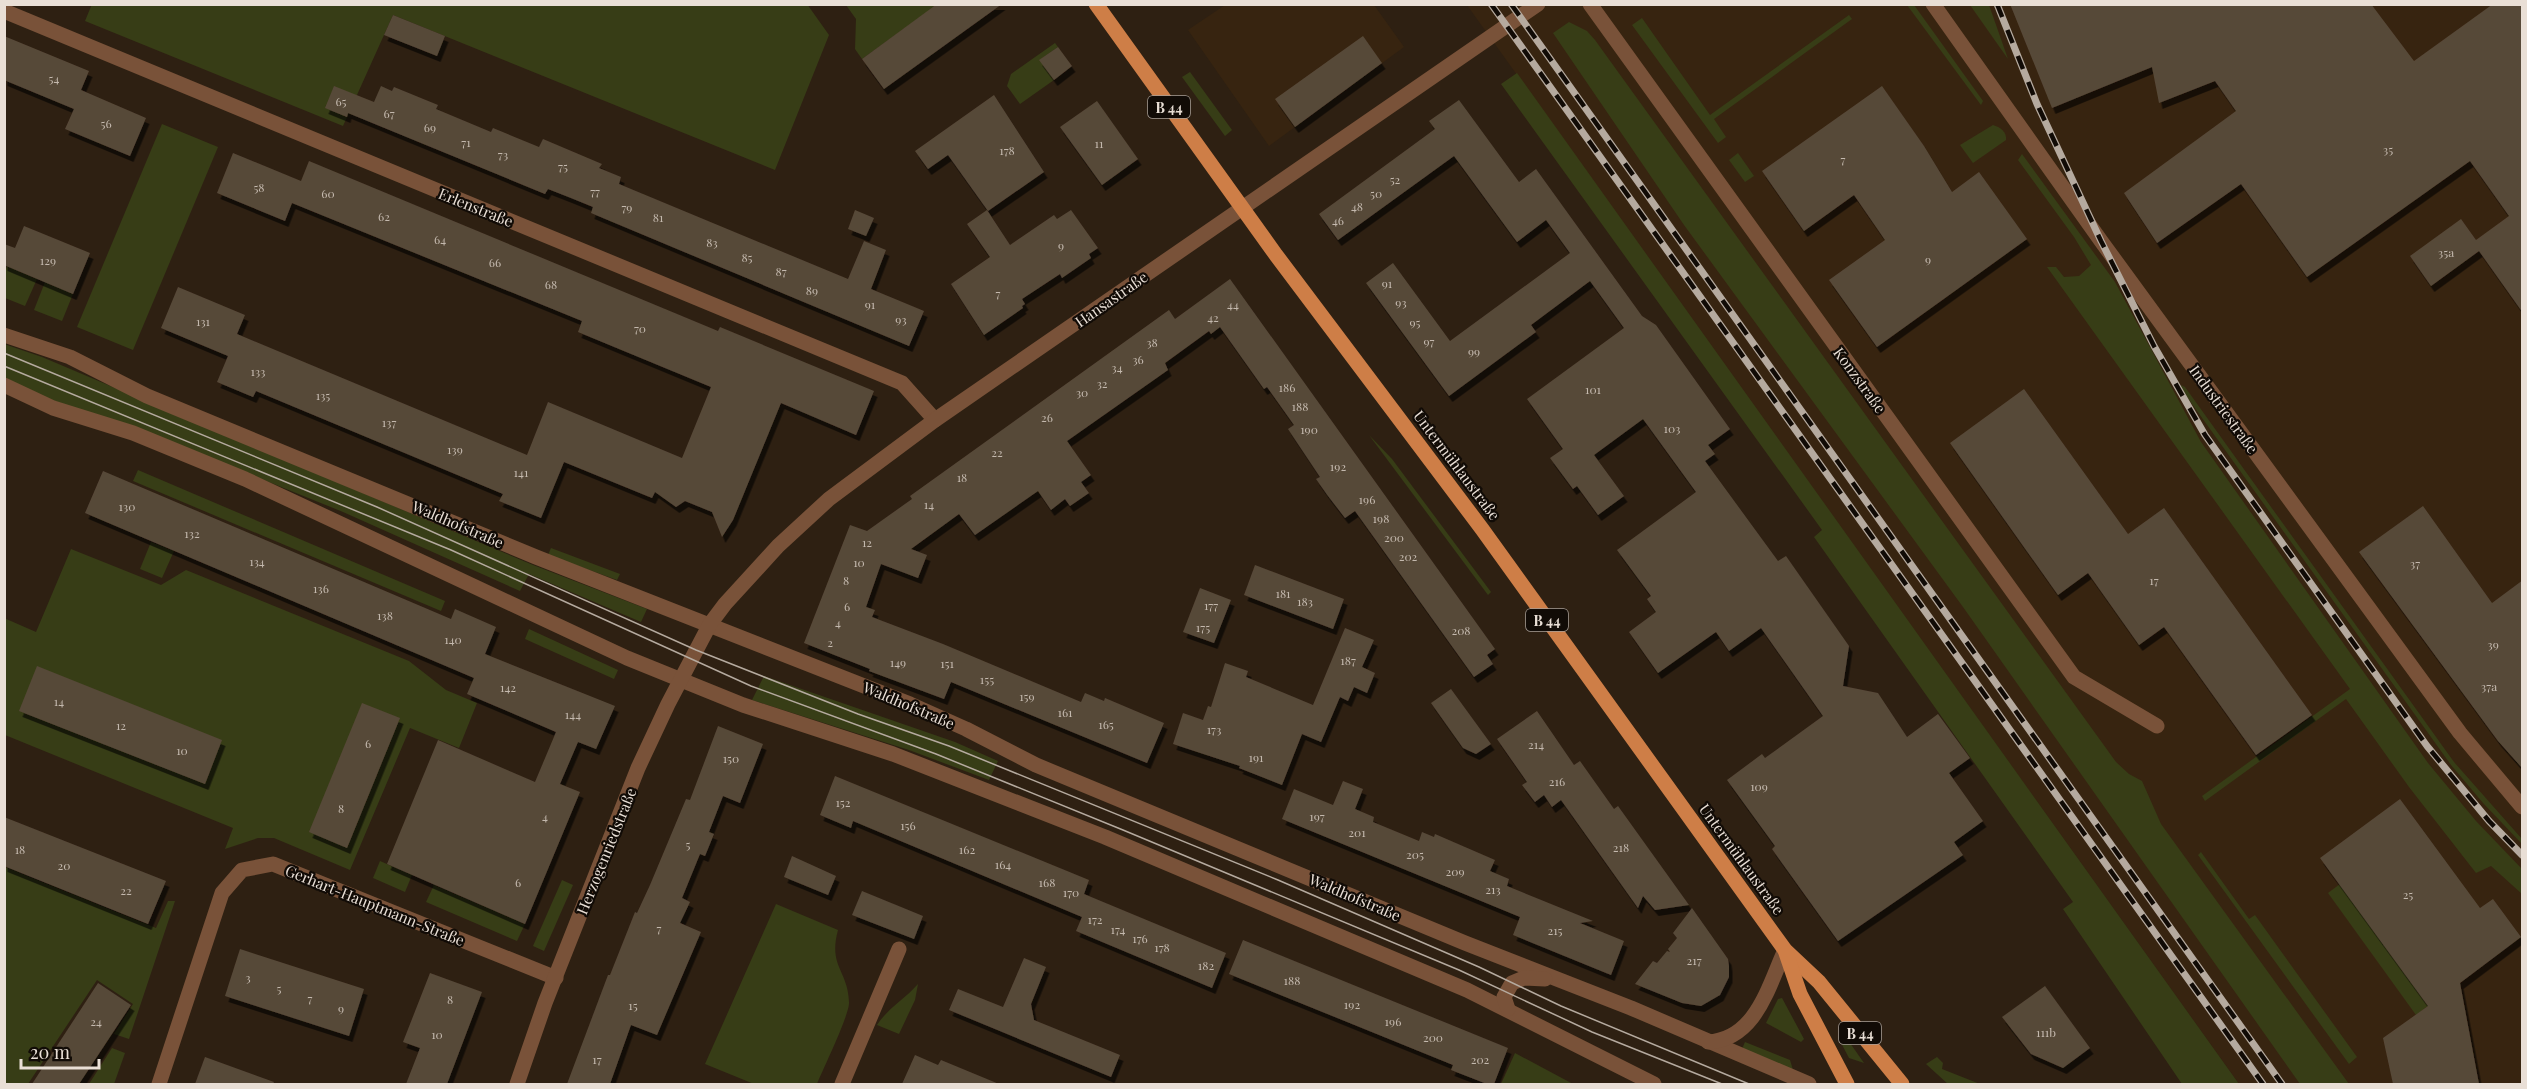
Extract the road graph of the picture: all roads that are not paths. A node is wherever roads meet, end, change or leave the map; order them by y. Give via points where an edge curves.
1 (1096, 4) edge
2 (1538, 4) edge
3 (1590, 4) edge
4 (1933, 4) edge
5 (4, 11) edge
6 (1242, 209) junction
7 (4, 335) edge
8 (4, 385) edge
9 (935, 420) junction
10 (710, 624) junction
11 (681, 678) junction
12 (2157, 726) dead end
13 (2523, 807) edge
14 (899, 949) dead end
15 (1785, 950) junction
16 (555, 978) junction
17 (1563, 981) junction
18 (1508, 1010) junction
19 (1708, 1042) junction
20 (159, 1084) edge
21 (518, 1084) edge
22 (842, 1084) edge
23 (1651, 1084) edge
24 (1809, 1084) edge
25 (1847, 1084) edge
26 (1902, 1084) edge

1 - 6 main road, Untermühlaustraße / B 44
2 - 6 street, Hansastraße
3 - 12 street, Konzstraße via 2074,677
4 - 13 street, Industriestraße via 2094,232 2460,733
5 - 9 street, Erlenstraße via 902,383
6 - 9 street, Hansastraße
6 - 15 main road, Untermühlaustraße / B 44 via 1482,529
7 - 10 street, Waldhofstraße via 70,357 147,396 536,557
8 - 11 street via 53,408 133,433 245,479 592,642
9 - 10 street, Hansastraße via 829,499 778,546
10 - 11 street, Herzogenriedstraße
10 - 17 street, Waldhofstraße via 919,708 1058,774
11 - 16 street, Herzogenriedstraße via 638,768
11 - 18 street via 743,705 893,754 1105,837
14 - 22 street
15 - 19 street via 1751,1022 1735,1035
15 - 25 main road, Untermühlaustraße / B 44 via 1800,994
15 - 26 main road, Untermühlaustraße / B 44 via 1820,981
16 - 20 street, Gerhart-Hauptmann-Straße via 273,864 242,870 222,893
16 - 21 street, Herzogenriedstraße
17 - 18 street via 1514,981 1504,997
17 - 19 street, Waldhofstraße
18 - 23 street
19 - 24 street, Waldhofstraße

